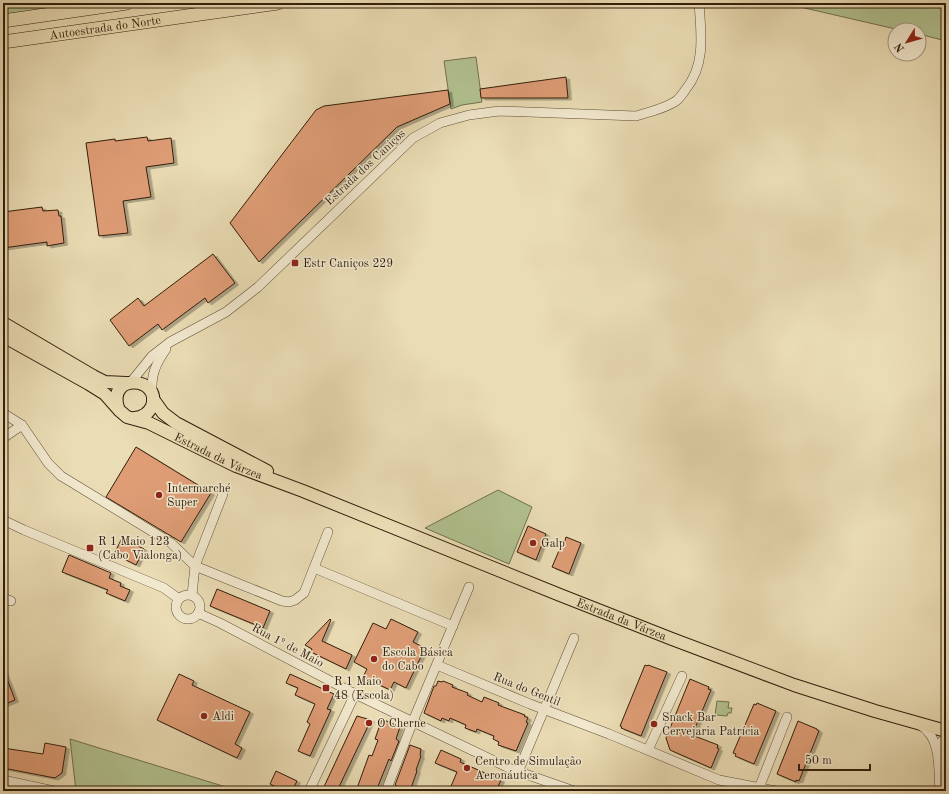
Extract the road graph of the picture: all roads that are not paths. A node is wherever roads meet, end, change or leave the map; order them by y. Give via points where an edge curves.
1 (127, 3) edge
2 (278, 3) edge
3 (699, 3) edge
4 (3, 21) edge
5 (3, 42) edge
6 (3, 324) edge
7 (3, 336) edge
8 (170, 342) junction
9 (129, 383) junction
10 (152, 398) junction
11 (118, 408) junction
12 (3, 413) edge
13 (135, 418) junction
14 (22, 425) junction
15 (3, 438) edge
16 (303, 490) junction
17 (223, 494) dead end
18 (3, 520) edge
19 (328, 532) dead end
20 (195, 566) junction
21 (314, 568) junction
22 (469, 587) dead end
23 (192, 595) junction
24 (179, 599) junction
25 (198, 613) junction
26 (453, 626) junction
27 (574, 638) dead end
28 (437, 665) junction
29 (682, 676) dead end
30 (355, 694) junction
31 (544, 709) junction
32 (787, 718) dead end
33 (413, 721) junction
34 (915, 723) junction
35 (946, 731) edge
36 (946, 738) edge
37 (648, 750) junction
38 (938, 752) junction
39 (518, 772) junction
40 (3, 780) edge
41 (759, 788) junction
42 (53, 790) edge
43 (309, 791) edge
44 (386, 791) edge
45 (574, 791) edge
46 (776, 791) edge
47 (940, 791) edge

1 - 4 highway, Autoestrada do Norte
2 - 5 highway, Autoestrada do Norte
3 - 8 street, Estrada dos Caniços via 702,42 699,65 692,82 677,100 658,110 636,116 499,111 469,115 440,123 414,138 258,286 226,312
6 - 9 main road, Estrada da Várzea via 93,376 106,382
7 - 11 main road, Estrada da Várzea via 105,394
8 - 9 street, Estrada dos Caniços via 152,356
8 - 10 street via 156,365 151,381
9 - 10 main road, Estrada da Várzea via 135,381 145,385
9 - 11 main road via 122,386 117,394
10 - 13 main road via 147,413
10 - 16 main road, Estrada da Várzea via 163,413 176,423
11 - 13 main road, Estrada da Várzea via 127,417
12 - 14 street
13 - 16 main road, Estrada da Várzea via 236,466
14 - 15 street
14 - 20 street via 43,457 61,476 172,543
16 - 34 main road, Estrada da Várzea via 672,639 794,685
17 - 20 street
18 - 24 street via 164,588
19 - 21 street
20 - 21 street via 286,602 301,596 306,590
20 - 23 street
21 - 26 street
22 - 26 street
23 - 24 street via 185,595
23 - 25 street via 200,606
24 - 25 street via 176,609 182,617 189,619
25 - 30 street, Rua 1º de Maio
26 - 28 street
27 - 31 street
28 - 31 street, Rua do Gentil
28 - 33 street
29 - 37 street
30 - 33 street, Rua 1º de Maio
30 - 43 street
31 - 37 street, Rua do Gentil
31 - 39 street
32 - 41 street
33 - 39 street, Rua 1º de Maio
33 - 44 street
34 - 35 main road, Estrada da Várzea
34 - 38 street via 929,732
36 - 38 street
37 - 41 street, Rua do Gentil via 719,780
38 - 47 street
39 - 45 street, Rua 1º de Maio
40 - 42 street
41 - 46 street, Rua do Gentil

